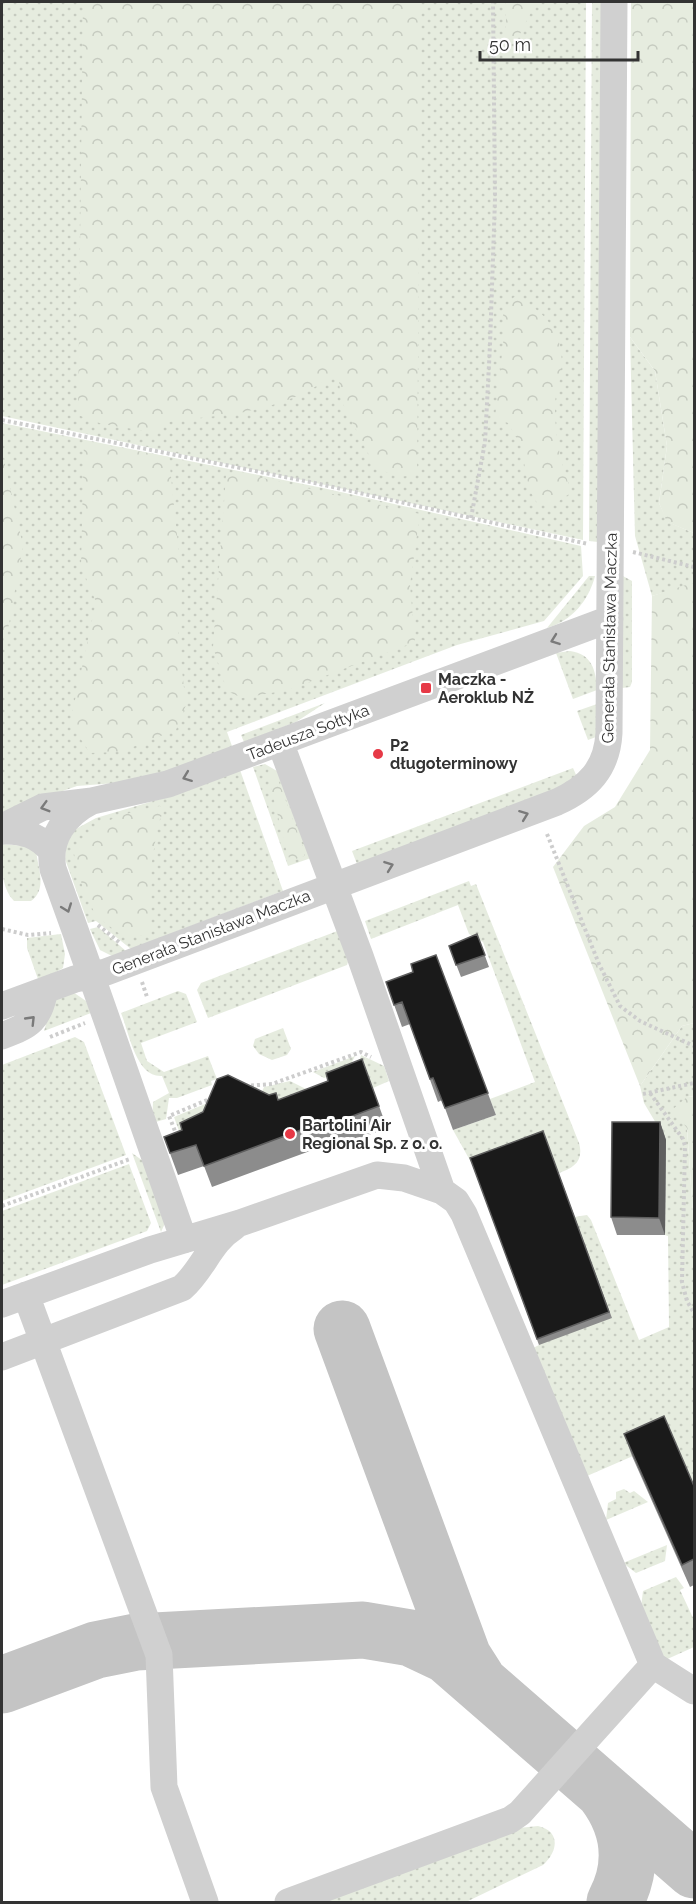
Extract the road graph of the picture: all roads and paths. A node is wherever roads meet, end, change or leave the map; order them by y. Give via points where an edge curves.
1 (493, 2) edge
2 (614, 2) edge
3 (2, 420) edge
4 (471, 518) junction
5 (610, 549) junction
6 (694, 567) edge
7 (610, 619) junction
8 (280, 742) junction
9 (92, 801) junction
10 (2, 829) edge
11 (547, 834) dead end
12 (52, 852) junction
13 (334, 886) junction
14 (89, 926) dead end
15 (2, 929) edge
16 (59, 932) dead end
17 (122, 945) dead end
18 (93, 973) junction
19 (141, 981) dead end
20 (45, 990) junction
21 (147, 997) dead end
22 (2, 1006) edge
23 (2, 1036) edge
24 (694, 1046) edge
25 (378, 1061) dead end
26 (694, 1083) edge
27 (238, 1089) edge
28 (650, 1093) junction
29 (643, 1094) dead end
30 (217, 1096) edge
31 (179, 1142) edge
32 (131, 1159) dead end
33 (442, 1191) junction
34 (2, 1206) edge
35 (240, 1224) junction
36 (184, 1240) junction
37 (14, 1300) edge
38 (694, 1313) edge
39 (43, 1341) junction
40 (2, 1357) edge
41 (652, 1665) junction
42 (694, 1691) edge
43 (205, 1902) edge
44 (288, 1902) edge

1 - 4 path via 495,199 490,345 485,442
2 - 5 street, Generała Stanisława Maczka
3 - 4 path
4 - 5 path
5 - 6 path
5 - 7 street, Generała Stanisława Maczka
7 -> 8 street, Tadeusza Sołtyka
13 -> 7 street, Generała Stanisława Maczka via 557,802 589,782 608,747
8 -> 9 street, Tadeusza Sołtyka via 168,784
8 - 13 street
9 -> 10 street, Tadeusza Sołtyka via 43,807
9 - 12 street via 70,814
10 - 12 street via 41,840
11 - 24 path via 598,964 620,1005 640,1021
12 -> 18 street via 53,869
13 - 18 street, Generała Stanisława Maczka via 106,972
13 - 33 street
14 - 17 path via 97,924
15 - 16 path via 28,935
18 - 20 street, Generała Stanisława Maczka
18 - 36 street via 135,1106
19 - 21 path
20 - 22 street, Generała Stanisława Maczka
23 -> 20 street via 34,1021
25 - 27 path via 361,1052 272,1084
26 - 28 path
28 - 29 path
28 - 38 path via 685,1146 682,1282
30 - 31 path via 170,1116
32 - 34 path
33 - 35 street via 404,1178 377,1175
33 - 41 street via 456,1201 464,1214
35 - 36 street
35 - 39 street via 216,1242 198,1272 182,1288
36 - 37 street
37 - 39 street
39 - 40 street
39 - 43 street via 159,1655 164,1788
41 - 42 street
41 - 44 street via 510,1820

